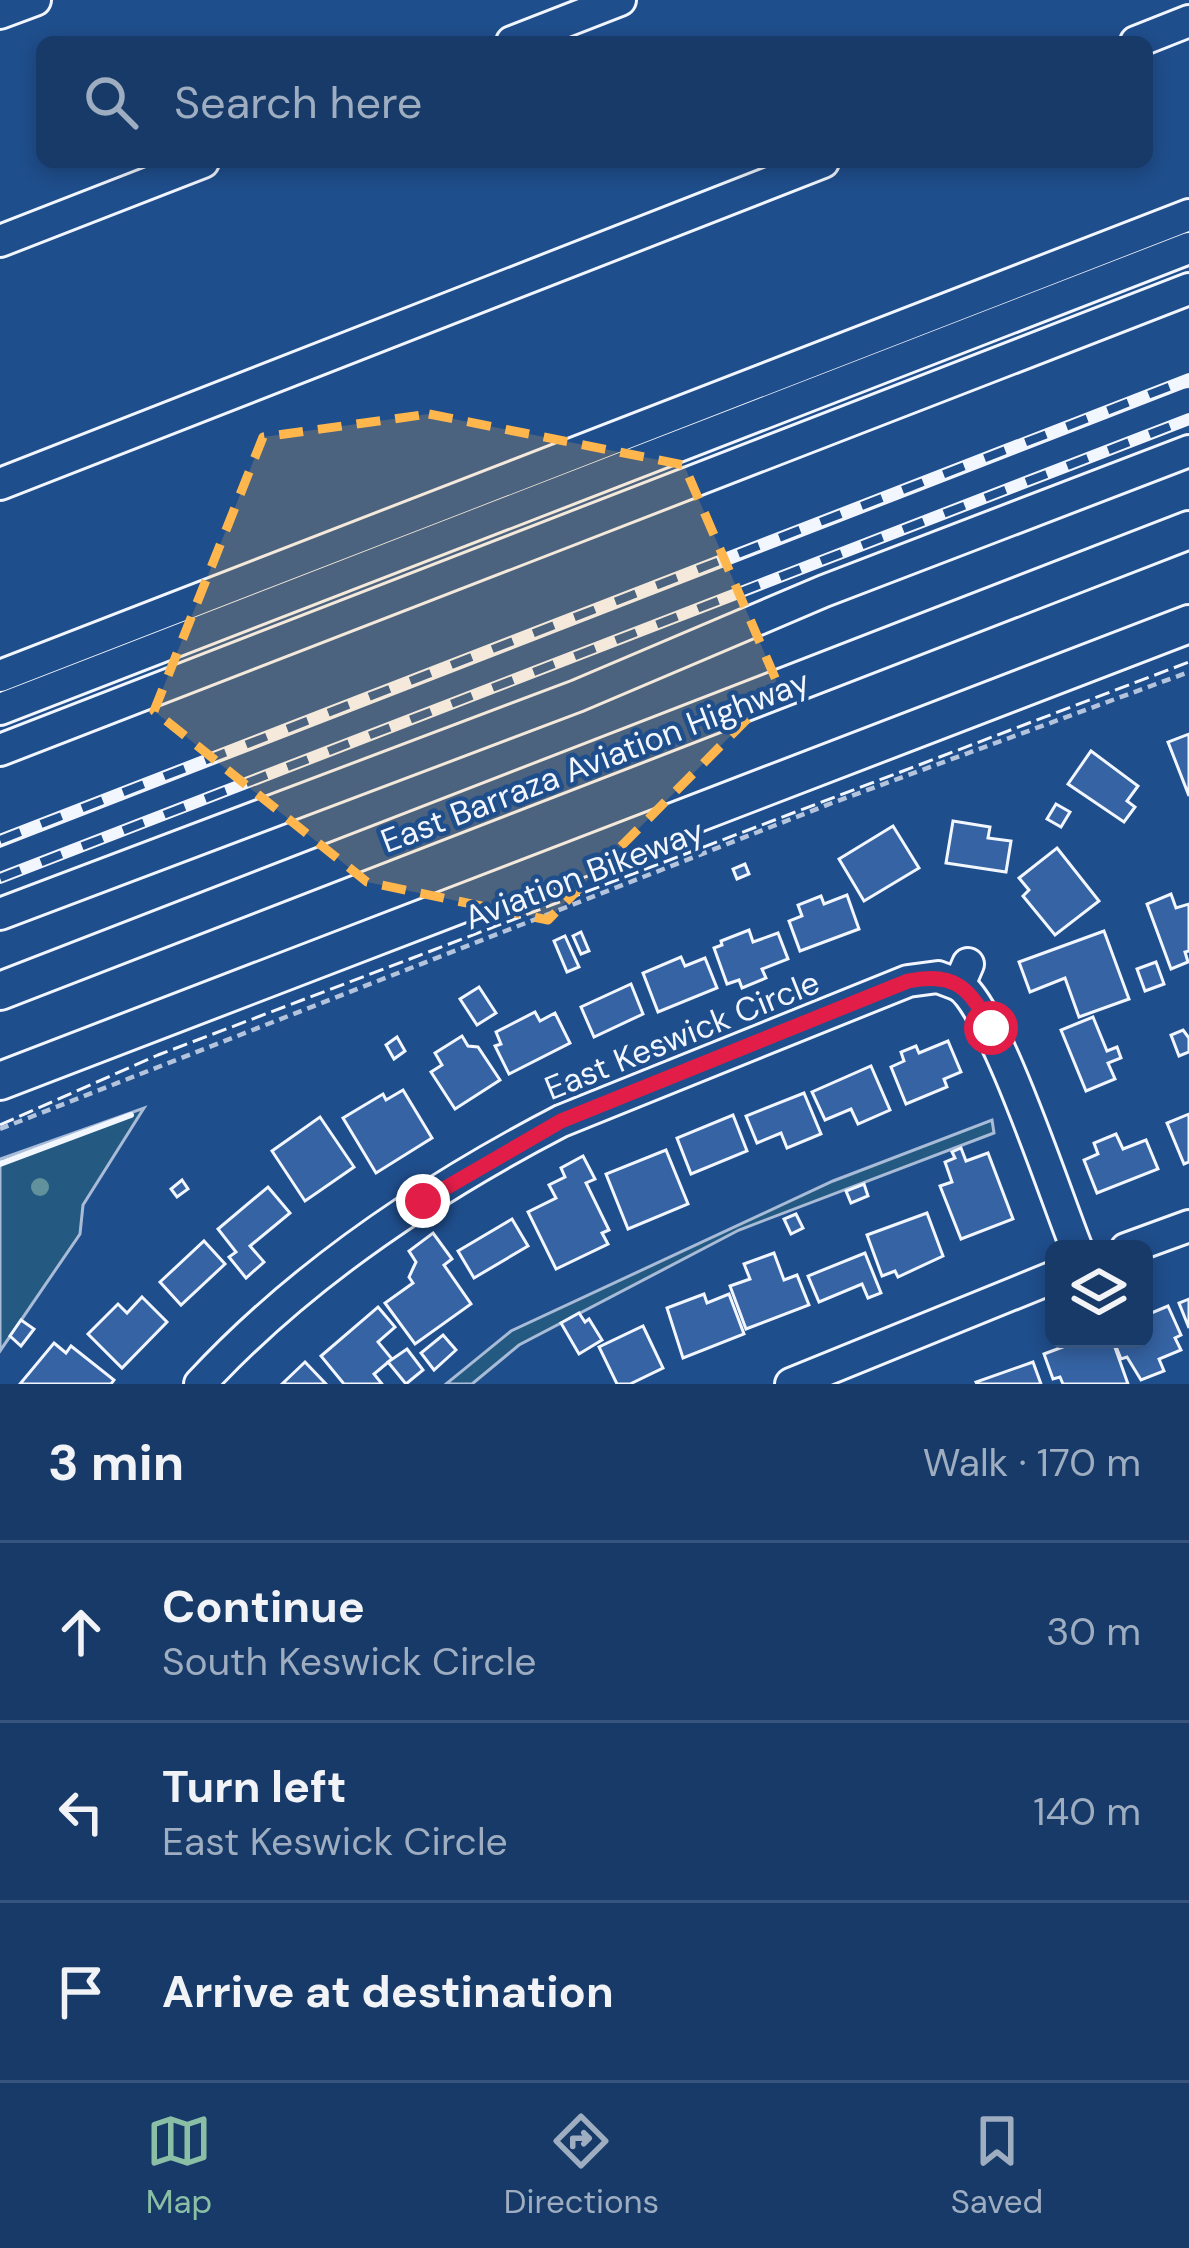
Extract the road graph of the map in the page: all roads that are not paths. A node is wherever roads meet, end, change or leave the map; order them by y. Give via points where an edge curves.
1 (34, 0) edge
2 (620, 0) edge
3 (0, 13) edge
4 (1189, 22) edge
5 (527, 36) edge
6 (1152, 36) edge
7 (188, 168) edge
8 (808, 168) edge
9 (1189, 215) edge
10 (0, 241) edge
11 (1189, 248) edge
12 (1189, 289) edge
13 (1189, 403) edge
14 (1189, 452) edge
15 (0, 484) edge
16 (1189, 530) edge
17 (1189, 624) edge
18 (0, 676) edge
19 (0, 709) edge
20 (0, 750) edge
21 (0, 864) edge
22 (0, 914) edge
23 (0, 992) edge
24 (0, 1082) edge
25 (1189, 1226) edge
26 (1073, 1240) edge
27 (1151, 1240) edge
28 (1045, 1281) edge
29 (200, 1384) edge
30 (790, 1384) edge

1 - 3 street
2 - 5 street
4 - 6 street
7 - 10 street
8 - 15 street
9 - 18 street
11 - 19 street
12 - 20 street
13 - 21 street
14 - 22 street
16 - 23 main road, East Barraza Aviation Highway
17 - 24 main road
25 - 27 street
26 - 29 street, East Keswick Circle via 963,975 908,981 512,1147 324,1270
28 - 30 street

